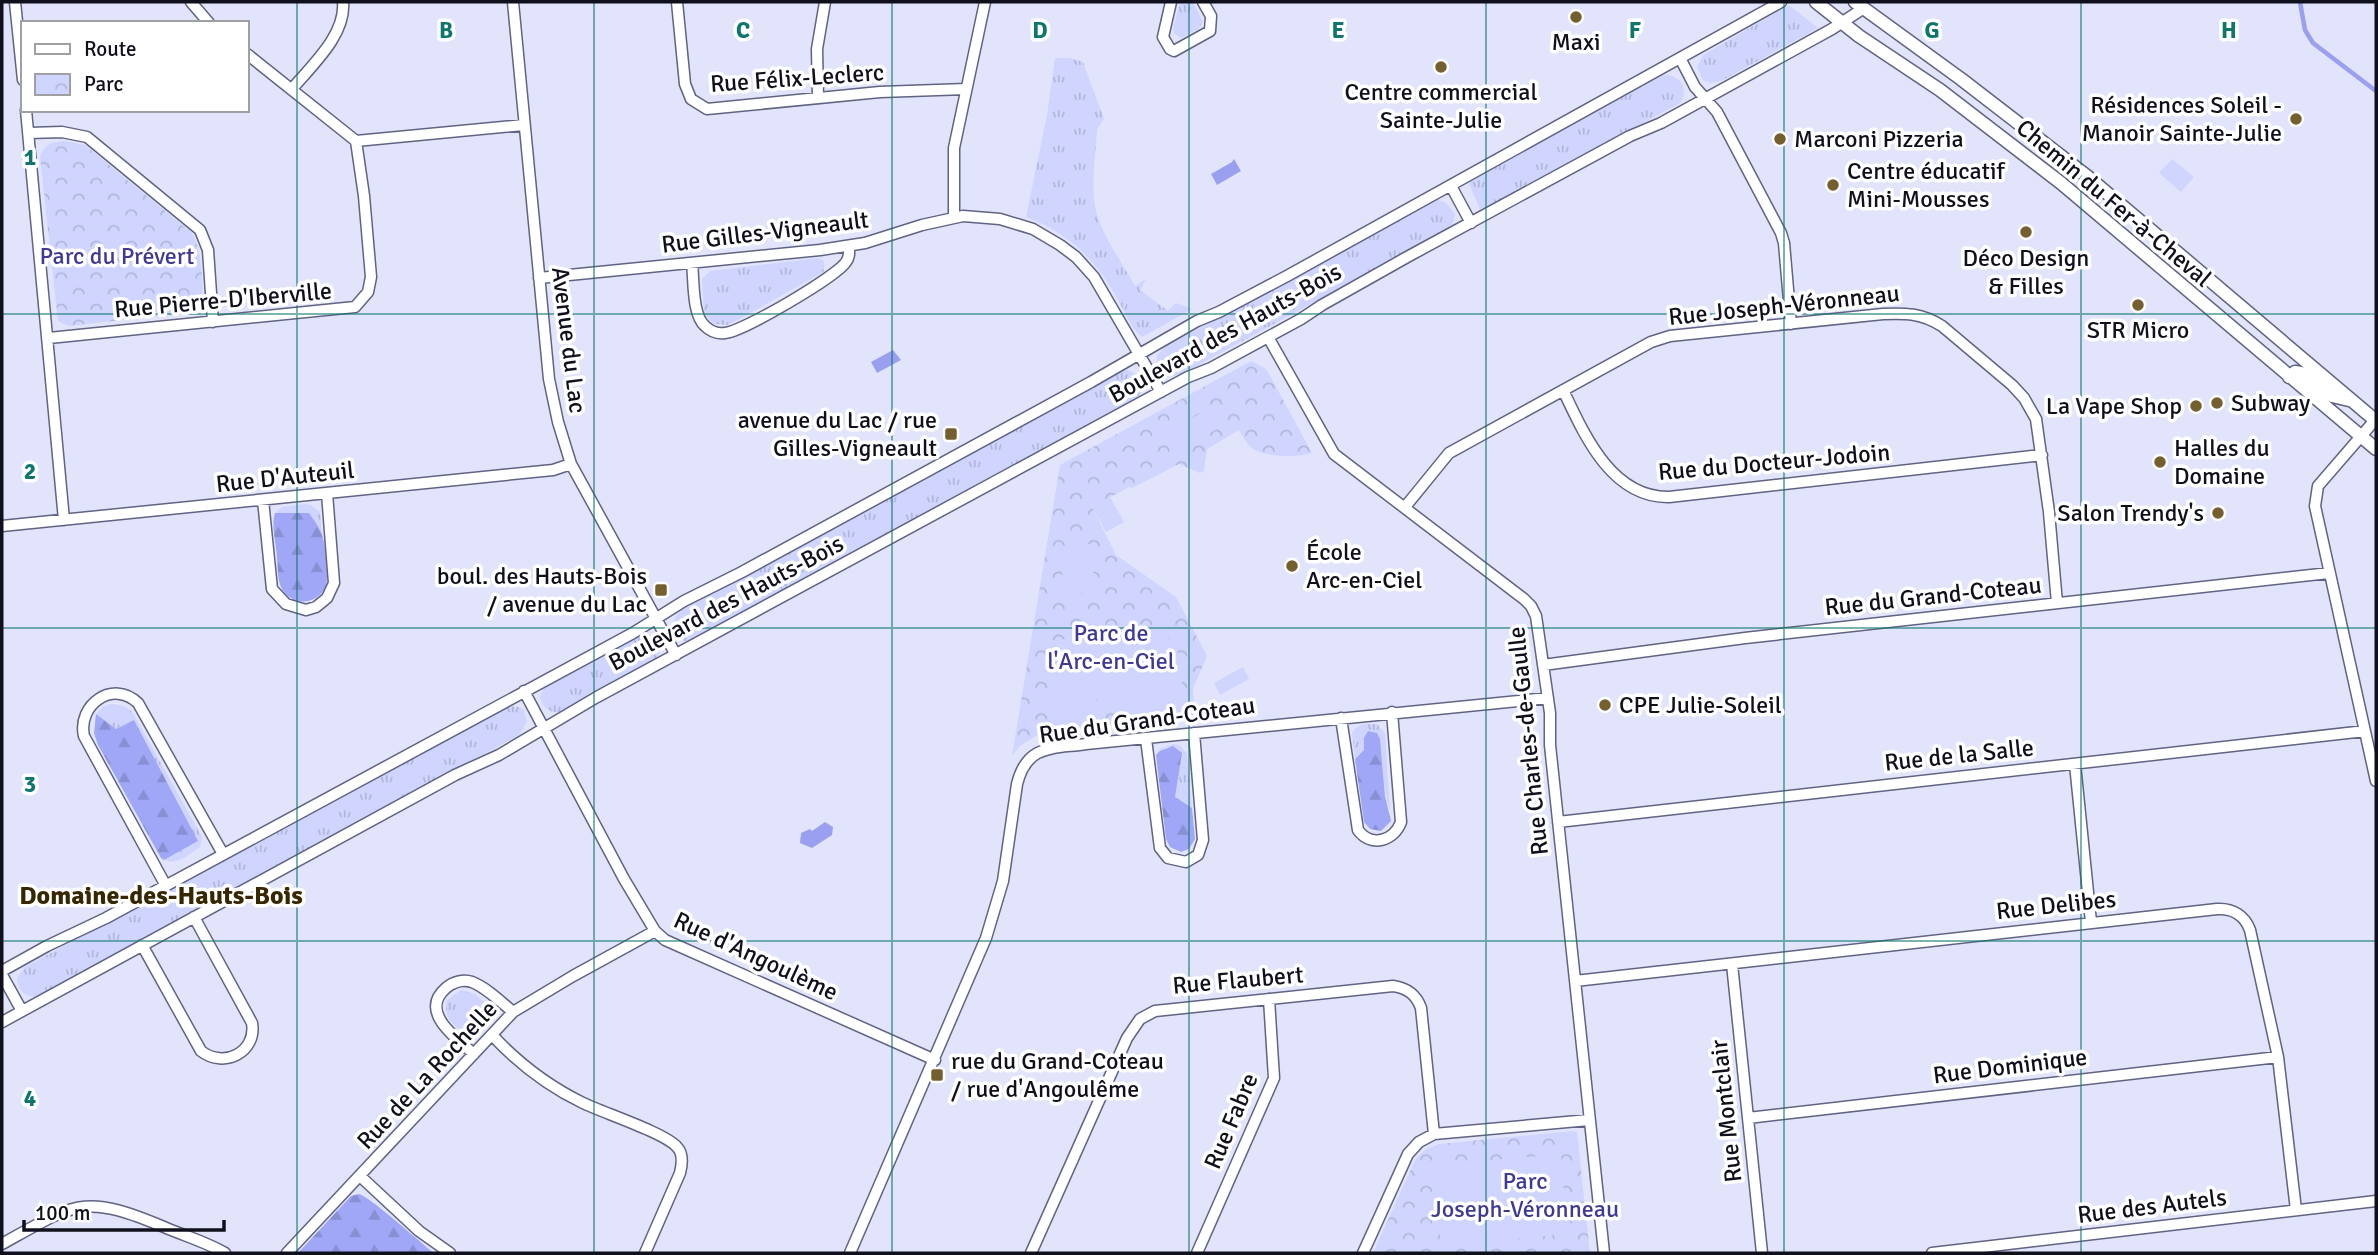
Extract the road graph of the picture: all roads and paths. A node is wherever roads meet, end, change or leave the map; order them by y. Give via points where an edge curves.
1 (15, 2) edge
2 (191, 2) edge
3 (343, 2) edge
4 (513, 2) edge
5 (677, 2) edge
6 (825, 2) edge
7 (985, 2) edge
8 (1171, 2) edge
9 (1203, 2) edge
10 (1781, 2) edge
11 (1816, 2) edge
12 (1860, 5) edge
13 (207, 21) edge
14 (1843, 23) junction
15 (248, 55) edge
16 (1680, 58) junction
17 (21, 60) edge
18 (292, 89) junction
19 (966, 89) junction
20 (818, 97) junction
21 (1705, 98) junction
22 (26, 112) edge
23 (524, 125) junction
24 (29, 133) junction
25 (356, 141) junction
26 (1451, 186) junction
27 (954, 218) junction
28 (1471, 223) junction
29 (849, 246) junction
30 (692, 263) junction
31 (539, 278) junction
32 (213, 321) junction
33 (1791, 324) junction
34 (1268, 337) junction
35 (49, 338) junction
36 (1139, 354) junction
37 (2289, 377) junction
38 (1563, 390) junction
39 (1161, 392) junction
40 (2352, 401) junction
41 (2376, 420) edge
42 (2360, 436) junction
43 (2376, 449) edge
44 (2042, 455) junction
45 (571, 464) junction
46 (327, 493) junction
47 (263, 500) junction
48 (1405, 507) junction
49 (64, 520) junction
50 (2, 526) edge
51 (2329, 573) junction
52 (2057, 603) junction
53 (654, 618) junction
54 (676, 655) junction
55 (1543, 666) junction
56 (524, 691) junction
57 (1548, 698) junction
58 (1392, 712) junction
59 (1341, 719) junction
60 (545, 728) junction
61 (2365, 731) junction
62 (1194, 733) junction
63 (1146, 739) junction
64 (2076, 764) junction
65 (2376, 782) edge
66 (1558, 822) junction
67 (222, 854) junction
68 (166, 886) junction
69 (194, 917) junction
70 (2091, 922) junction
71 (655, 932) junction
72 (142, 945) junction
73 (1732, 964) junction
74 (2, 973) edge
75 (1575, 981) junction
76 (1269, 999) junction
77 (22, 1011) junction
78 (513, 1012) junction
79 (2, 1022) edge
80 (492, 1035) junction
81 (474, 1055) junction
82 (2278, 1057) junction
83 (935, 1060) junction
84 (1748, 1118) junction
85 (1589, 1120) junction
86 (1434, 1134) junction
87 (360, 1177) junction
88 (2376, 1201) edge
89 (2296, 1210) junction
90 (2, 1244) edge
91 (1962, 1252) edge
92 (225, 1253) edge
93 (287, 1253) edge
94 (450, 1253) edge
95 (645, 1253) edge
96 (850, 1253) edge
97 (1031, 1253) edge
98 (1197, 1253) edge
99 (1363, 1253) edge
100 (1604, 1253) edge
101 (1762, 1253) edge
102 (1932, 1253) edge

1 - 17 street
2 - 13 street
3 - 18 street via 336,32
4 - 23 street, Avenue du Lac
5 - 20 street, Rue Félix-Leclerc via 684,78 689,95 700,106 722,109
6 - 20 street via 817,49
7 - 19 street
8 - 9 street via 1163,37 1174,51 1210,31 1210,16
10 - 16 street, Boulevard des Hauts-Bois
11 - 14 street, Chemin du Fer-à-Cheval
12 - 14 street, Boulevard des Hauts-Bois
12 - 40 street, Chemin du Fer-à-Cheval via 2088,177
14 - 21 street, Boulevard des Hauts-Bois
14 - 37 street, Chemin du Fer-à-Cheval via 2050,175
15 - 18 street
16 - 21 street
16 - 26 street, Boulevard des Hauts-Bois
18 - 25 street
19 - 20 street, Rue Félix-Leclerc
19 - 27 street via 954,154
21 - 28 street, Boulevard des Hauts-Bois
21 - 33 street via 1717,112 1781,233
22 - 24 street
23 - 25 street
23 - 31 street, Avenue du Lac
24 - 32 street via 87,136 200,230 208,250
24 - 35 street
25 - 32 street, Rue Pierre-D'Iberville via 371,277 363,300 348,309
26 - 28 street
26 - 36 street, Boulevard des Hauts-Bois
27 - 29 street, Rue Gilles-Vigneault
27 - 36 street, Rue Gilles-Vigneault via 1000,219 1032,229 1060,245 1098,283
28 - 34 street, Boulevard des Hauts-Bois
29 - 30 street, Rue Gilles-Vigneault
29 - 30 street via 846,262 829,277 725,333 707,328 698,317
30 - 31 street, Rue Gilles-Vigneault
31 - 45 street, Avenue du Lac via 551,394
32 - 35 street, Rue Pierre-D'Iberville
33 - 38 street, Rue Joseph-Véronneau via 1661,338
33 - 44 street, Rue Joseph-Véronneau via 1905,313 1929,318 2024,398 2036,418
34 - 39 street, Boulevard des Hauts-Bois
34 - 48 street, Rue Charles-de-Gaulle via 1331,450
35 - 49 street
36 - 39 street, Rue Gilles-Vigneault
36 - 53 street, Boulevard des Hauts-Bois
37 - 40 street via 2301,373 2332,396
37 - 42 street, Chemin du Fer-à-Cheval
38 - 44 street, Rue du Docteur-Jodoin via 1601,461 1653,496
38 - 48 street, Rue Joseph-Véronneau via 1449,453
39 - 54 street, Boulevard des Hauts-Bois
40 - 41 street, Chemin du Fer-à-Cheval
41 - 42 street
42 - 43 street, Chemin du Fer-à-Cheval
42 - 51 street via 2316,491 2316,515
44 - 52 street, Rue Joseph-Véronneau
45 - 46 street, Rue D'Auteuil via 553,470
45 - 53 street, Avenue du Lac
46 - 47 street, Rue D'Auteuil
46 - 47 street via 334,583 327,598 306,610 286,604 272,589
47 - 49 street, Rue D'Auteuil
48 - 55 street, Rue Charles-de-Gaulle via 1529,603 1536,616
49 - 50 street, Rue D'Auteuil
51 - 52 street, Rue du Grand-Coteau
51 - 61 street
52 - 55 street, Rue du Grand-Coteau
53 - 54 street, Avenue du Lac
53 - 56 street, Boulevard des Hauts-Bois
54 - 60 street, Boulevard des Hauts-Bois
55 - 57 street, Rue Charles-de-Gaulle
56 - 60 street, Rue d'Angoulème
56 - 67 street, Boulevard des Hauts-Bois
57 - 58 street, Rue du Grand-Coteau
57 - 66 street, Rue Charles-de-Gaulle
58 - 59 street, Rue du Grand-Coteau
58 - 59 street via 1401,822 1383,841 1368,839 1357,830
59 - 62 street, Rue du Grand-Coteau
60 - 69 street, Boulevard des Hauts-Bois
60 - 71 street, Rue d'Angoulème
61 - 64 street, Rue de la Salle
61 - 65 street
62 - 63 street, Rue du Grand-Coteau
62 - 63 street via 1203,840 1198,855 1186,862 1168,858 1160,848
63 - 83 street, Rue du Grand-Coteau via 1047,750 1025,761 1017,784 1000,895
64 - 66 street, Rue de la Salle
64 - 70 street
66 - 75 street, Rue Charles-de-Gaulle
67 - 68 street, Boulevard des Hauts-Bois
67 - 68 street via 138,703 119,693 102,696 86,713 84,736
68 - 74 street, Boulevard des Hauts-Bois
69 - 72 street, Boulevard des Hauts-Bois
69 - 72 street via 252,1023 251,1040 236,1055 217,1059 201,1051
70 - 73 street, Rue Delibes
70 - 82 street, Rue Delibes via 2233,910 2250,930
71 - 78 street, Rue de La Rochelle
71 - 83 street, Rue d'Angoulème via 693,954
72 - 77 street, Boulevard des Hauts-Bois
73 - 75 street, Rue Delibes
73 - 84 street, Rue Montclair
74 - 77 street
75 - 85 street, Rue Charles-de-Gaulle
76 - 86 street, Rue Flaubert via 1393,986 1411,992 1422,1014
76 - 97 street, Rue Flaubert via 1162,1009 1140,1019
76 - 98 street, Rue Fabre via 1274,1078
77 - 79 street, Boulevard des Hauts-Bois
78 - 80 street, Rue de La Rochelle
78 - 81 street via 473,983 455,983 444,990 437,1005 439,1019
80 - 81 street, Rue de La Rochelle
80 - 95 street via 552,1086 679,1149 680,1173
81 - 87 street, Rue de La Rochelle
82 - 84 street, Rue Dominique
82 - 89 street, Rue Delibes
83 - 96 street, Rue du Grand-Coteau
84 - 101 street, Rue Montclair
85 - 86 street
85 - 100 street, Rue Charles-de-Gaulle
86 - 99 street via 1408,1154
87 - 93 street, Rue de La Rochelle
87 - 94 street
88 - 89 street, Rue des Autels
89 - 91 street, Rue des Autels
90 - 92 street via 54,1215 92,1205 136,1215
91 - 102 street, Rue des Autels

